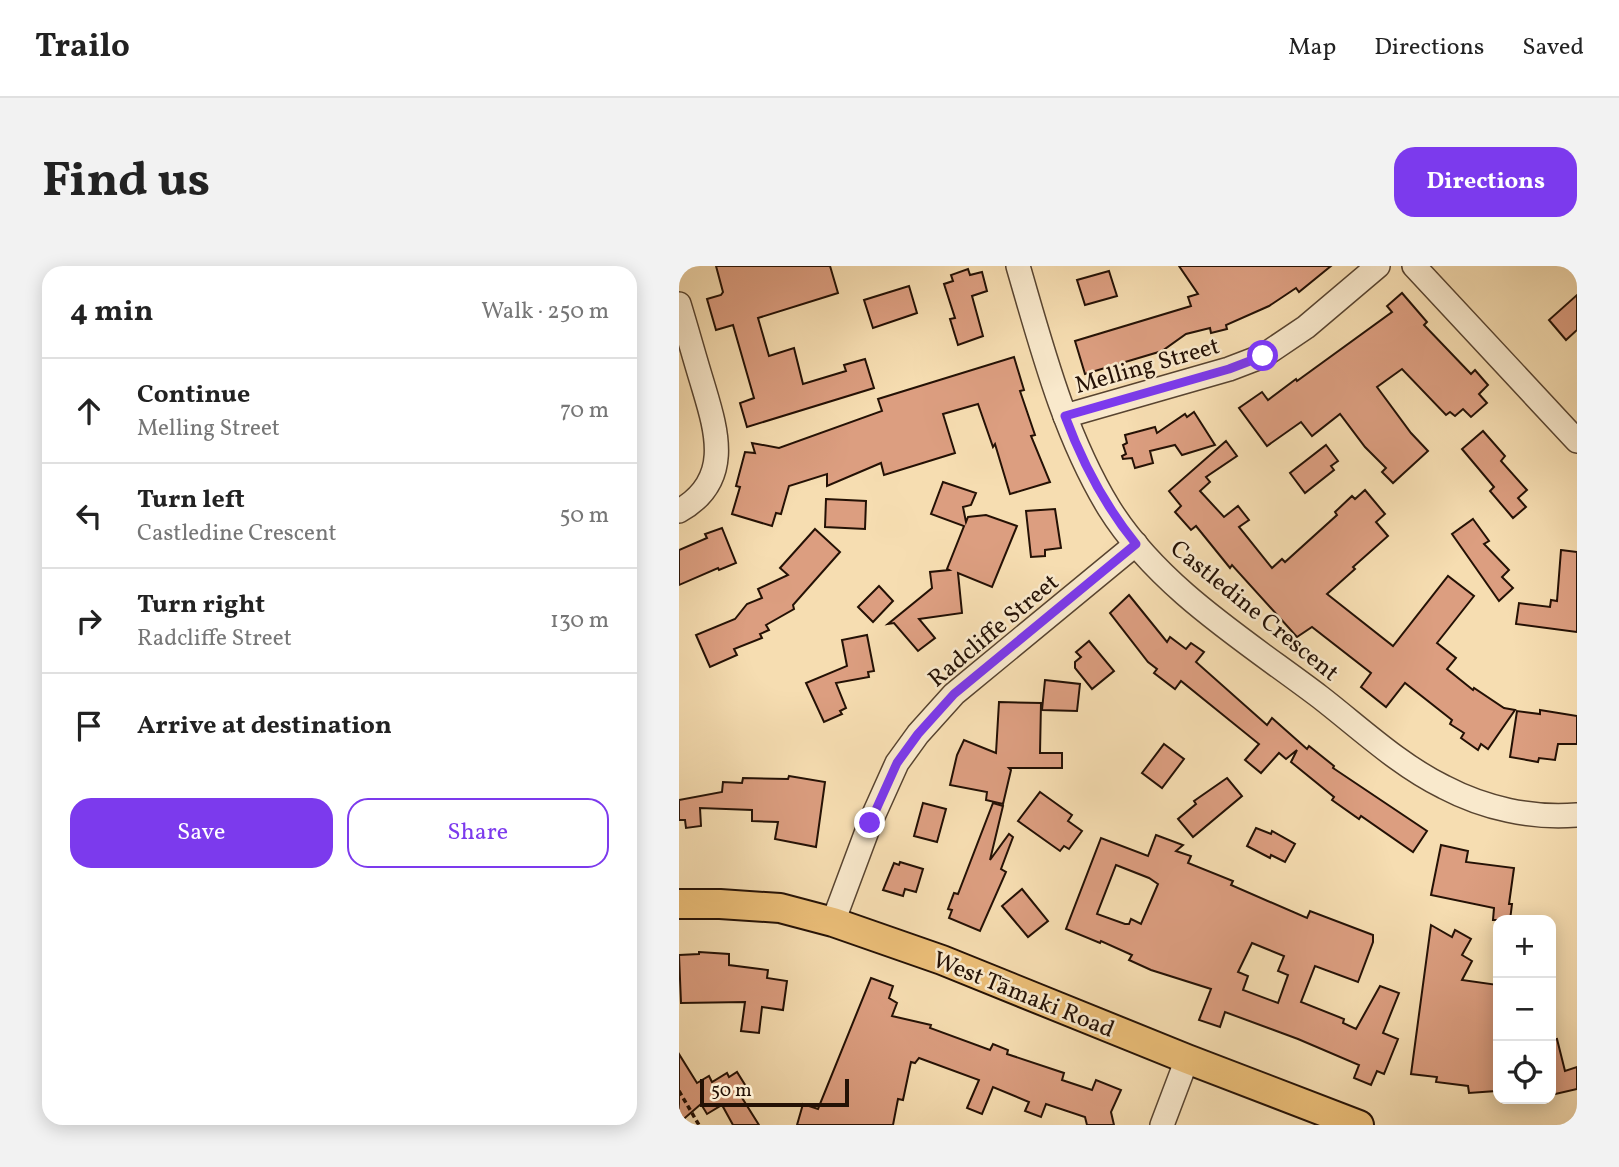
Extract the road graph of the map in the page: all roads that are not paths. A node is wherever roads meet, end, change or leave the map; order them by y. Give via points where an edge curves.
1 (1018, 266) edge
2 (1378, 266) edge
3 (1414, 266) edge
4 (679, 304) edge
5 (1065, 416) junction
6 (1577, 442) edge
7 (679, 511) edge
8 (1136, 544) junction
9 (1577, 815) edge
10 (679, 904) edge
11 (833, 922) junction
12 (1187, 1059) junction
13 (1161, 1125) edge
14 (1359, 1125) edge

1 - 5 street, Castledine Crescent
2 - 5 street, Melling Street via 1306,327 1263,356
3 - 6 street
4 - 7 street via 717,438 712,475 697,497
5 - 8 street, Castledine Crescent via 1109,507
8 - 9 street, Castledine Crescent via 1219,621 1442,786 1481,803 1517,811
8 - 11 street, Radcliffe Street via 954,694 918,734 897,763 875,811
10 - 11 main road, West Tāmaki Road via 780,908
11 - 12 main road, West Tāmaki Road via 942,960
12 - 13 street
12 - 14 main road, West Tāmaki Road

